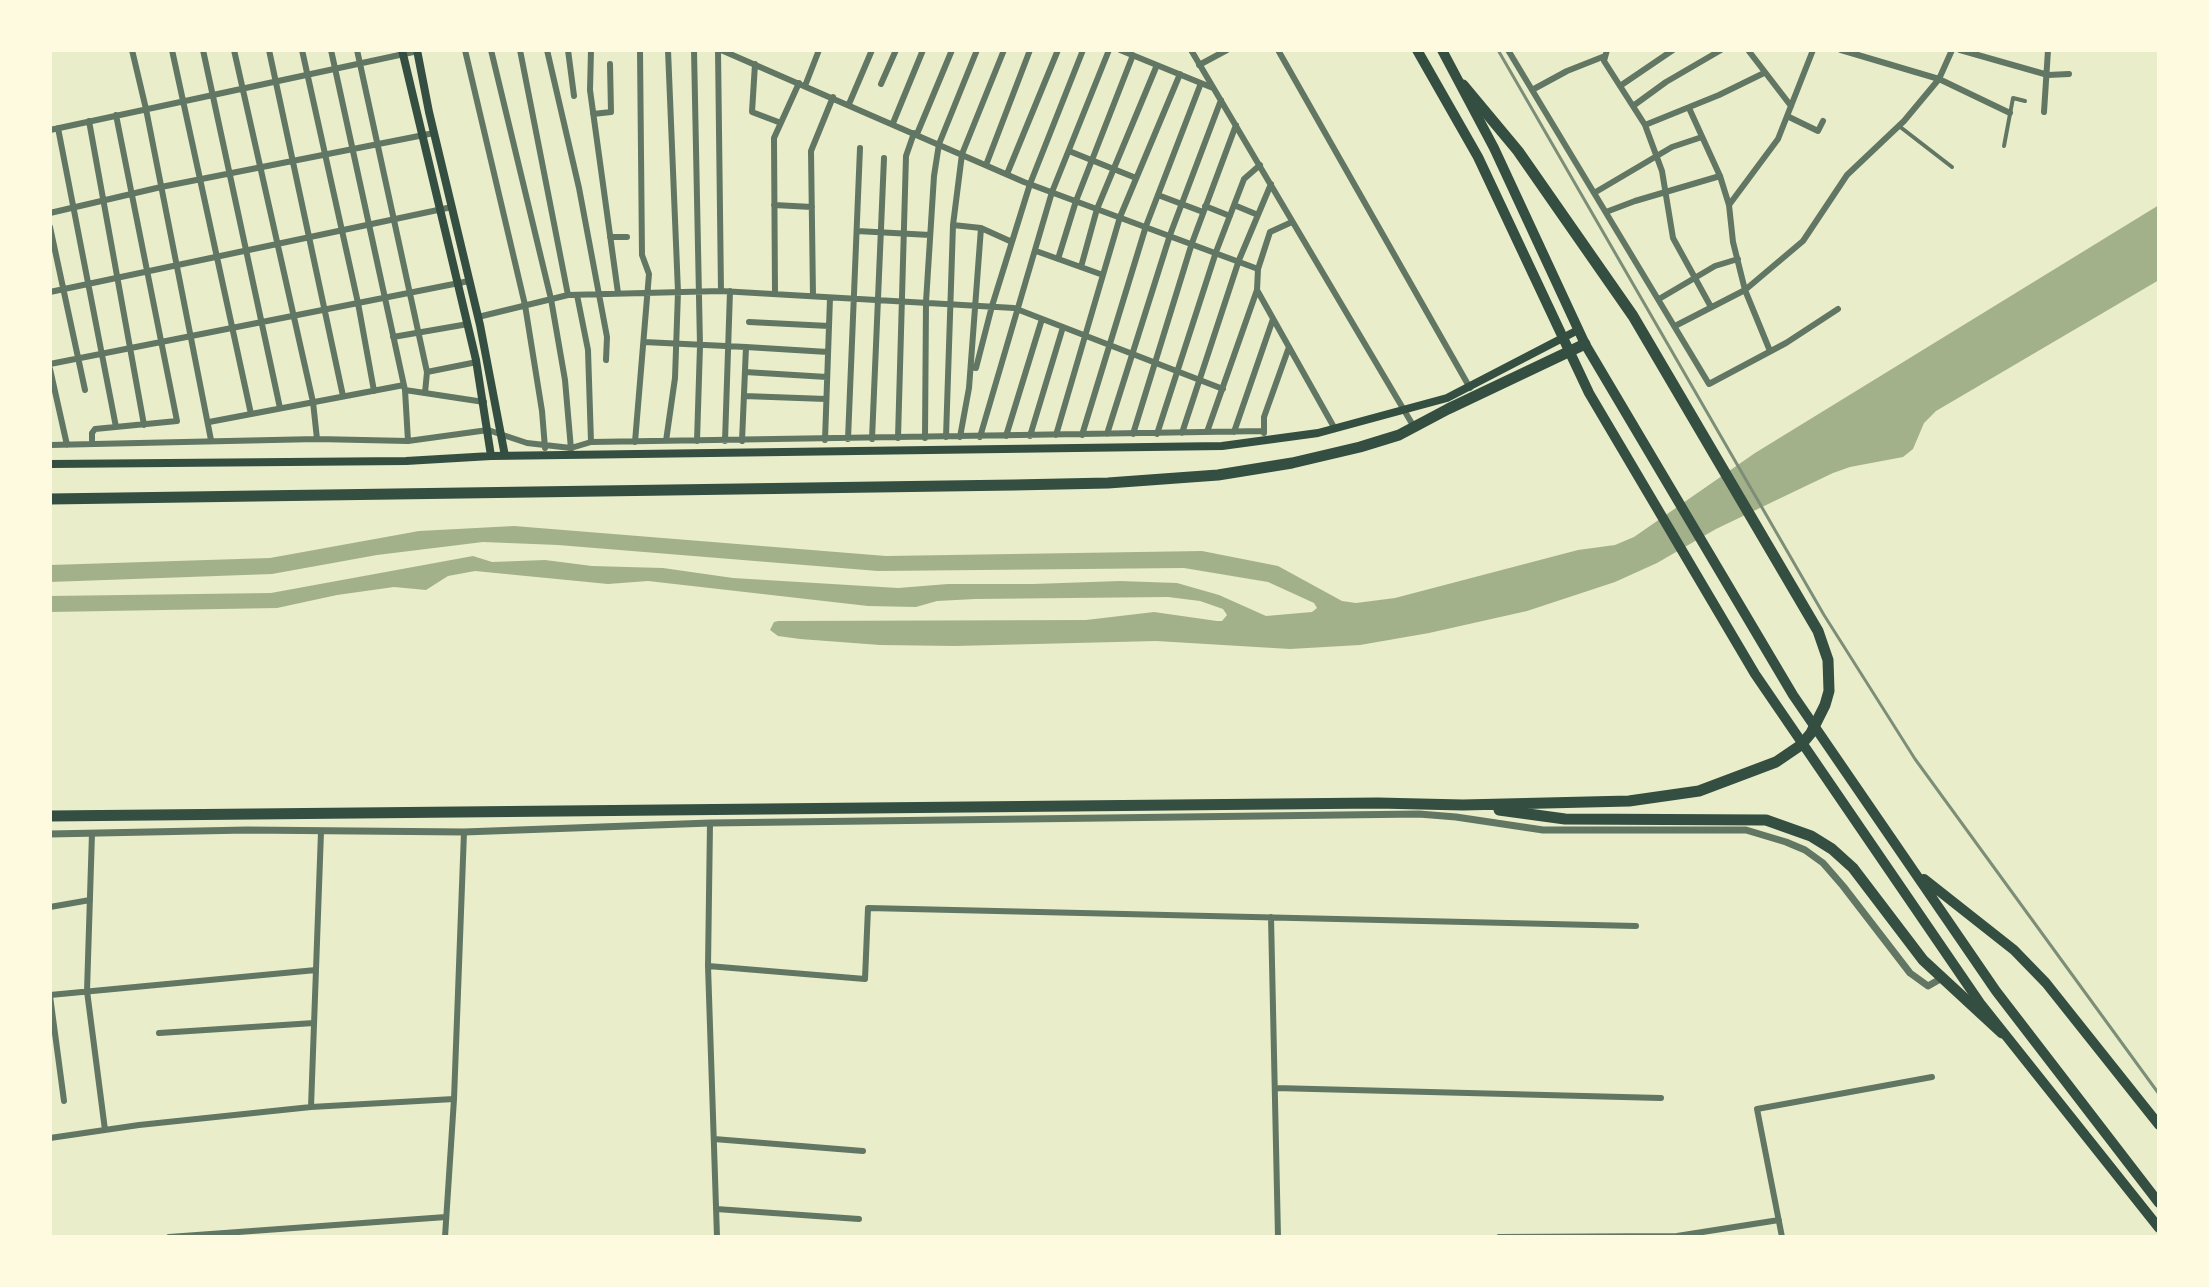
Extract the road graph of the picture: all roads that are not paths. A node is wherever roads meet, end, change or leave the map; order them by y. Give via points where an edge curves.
1 (132, 50) edge
2 (172, 50) edge
3 (203, 50) edge
4 (234, 50) edge
5 (269, 50) edge
6 (302, 50) edge
7 (331, 50) edge
8 (357, 50) edge
9 (465, 50) edge
10 (491, 50) edge
11 (520, 50) edge
12 (547, 50) edge
13 (568, 50) edge
14 (591, 50) edge
15 (640, 50) edge
16 (668, 50) edge
17 (694, 50) edge
18 (720, 50) edge
19 (742, 50) edge
20 (819, 50) edge
21 (872, 50) edge
22 (896, 50) edge
23 (923, 50) edge
24 (952, 50) edge
25 (977, 50) edge
26 (1004, 50) edge
27 (1030, 50) edge
28 (1058, 50) edge
29 (1083, 50) edge
30 (1109, 50) edge
31 (1120, 50) edge
32 (1191, 50) edge
33 (1227, 50) edge
34 (1278, 50) edge
35 (1417, 50) edge
36 (1442, 50) edge
37 (1508, 50) edge
38 (1673, 50) edge
39 (1721, 50) edge
40 (1748, 50) edge
41 (1802, 50) edge
42 (1813, 50) edge
43 (1841, 50) edge
44 (1952, 50) edge
45 (1960, 50) edge
46 (2048, 50) edge
47 (418, 51) edge
48 (403, 52) edge
49 (1606, 53) edge
50 (1133, 55) junction
51 (742, 59) junction
52 (1809, 59) junction
53 (360, 63) junction
54 (610, 64) dead end
55 (755, 64) junction
56 (1157, 65) junction
57 (1199, 65) junction
58 (334, 68) junction
59 (1764, 73) junction
60 (307, 74) junction
61 (1180, 74) junction
62 (2069, 74) dead end
63 (2048, 75) junction
64 (1939, 79) junction
65 (276, 80) junction
66 (1201, 83) junction
67 (802, 84) junction
68 (881, 84) dead end
69 (1463, 85) junction
70 (1620, 86) junction
71 (242, 87) junction
72 (1213, 88) junction
73 (1532, 90) junction
74 (213, 94) junction
75 (574, 96) dead end
76 (833, 97) junction
77 (1221, 100) junction
78 (183, 101) junction
79 (2025, 101) dead end
80 (849, 104) junction
81 (1633, 106) junction
82 (1791, 106) junction
83 (1689, 108) junction
84 (146, 109) junction
85 (2044, 112) dead end
86 (2010, 113) junction
87 (593, 114) junction
88 (116, 115) junction
89 (1787, 116) junction
90 (89, 121) junction
91 (1823, 121) dead end
92 (781, 123) junction
93 (893, 123) junction
94 (1236, 125) junction
95 (1645, 125) junction
96 (1899, 126) junction
97 (58, 128) junction
98 (50, 130) edge
99 (434, 133) junction
100 (916, 133) junction
101 (421, 136) junction
102 (1702, 137) junction
103 (939, 144) junction
104 (378, 145) junction
105 (2004, 146) dead end
106 (860, 148) dead end
107 (352, 150) junction
108 (1069, 151) junction
109 (962, 154) junction
110 (325, 155) junction
111 (1657, 157) junction
112 (884, 158) dead end
113 (1092, 160) junction
114 (293, 161) junction
115 (986, 165) junction
116 (1260, 165) junction
117 (1952, 167) dead end
118 (260, 168) junction
119 (1114, 169) junction
120 (230, 174) junction
121 (1007, 174) junction
122 (1720, 176) junction
123 (1136, 178) junction
124 (200, 180) junction
125 (1030, 184) junction
126 (1271, 184) junction
127 (161, 187) junction
128 (1052, 192) junction
129 (1665, 192) junction
130 (1594, 193) junction
131 (132, 195) junction
132 (1158, 195) junction
133 (103, 201) junction
134 (1076, 201) junction
135 (1182, 204) junction
136 (774, 205) junction
137 (1234, 205) junction
138 (1729, 205) junction
139 (452, 207) junction
140 (812, 207) junction
141 (74, 208) junction
142 (440, 209) junction
143 (1097, 209) junction
144 (1204, 209) junction
145 (1606, 212) junction
146 (50, 213) edge
147 (1258, 215) junction
148 (1230, 216) junction
149 (1120, 217) junction
150 (395, 220) junction
151 (1292, 222) junction
152 (369, 225) junction
153 (953, 225) junction
154 (1146, 226) junction
155 (50, 227) edge
156 (981, 228) junction
157 (342, 231) junction
158 (857, 231) junction
159 (880, 232) junction
160 (903, 234) junction
161 (930, 235) junction
162 (1170, 235) junction
163 (610, 237) junction
164 (627, 237) dead end
165 (310, 238) junction
166 (1012, 242) junction
167 (1192, 243) junction
168 (277, 244) junction
169 (247, 251) junction
170 (1036, 251) junction
171 (1216, 252) junction
172 (217, 257) junction
173 (1058, 259) junction
174 (1738, 259) junction
175 (1239, 260) junction
176 (177, 265) junction
177 (1081, 267) junction
178 (1258, 269) junction
179 (148, 272) junction
180 (1103, 275) junction
181 (118, 278) junction
182 (1695, 279) junction
183 (469, 281) junction
184 (457, 283) junction
185 (88, 284) junction
186 (63, 289) junction
187 (1257, 290) junction
188 (1745, 290) junction
189 (699, 291) junction
190 (721, 291) junction
191 (730, 291) junction
192 (50, 292) edge
193 (678, 292) junction
194 (618, 293) junction
195 (410, 294) junction
196 (598, 294) junction
197 (648, 294) junction
198 (775, 294) junction
199 (568, 295) junction
200 (577, 295) junction
201 (813, 296) junction
202 (385, 298) junction
203 (830, 298) junction
204 (551, 299) junction
205 (1659, 299) junction
206 (854, 300) junction
207 (876, 301) junction
208 (900, 302) junction
209 (926, 302) junction
210 (358, 303) junction
211 (949, 303) junction
212 (525, 305) junction
213 (976, 305) junction
214 (992, 306) junction
215 (1711, 307) junction
216 (1838, 309) dead end
217 (325, 310) junction
218 (1019, 310) junction
219 (293, 316) junction
220 (478, 317) junction
221 (1042, 319) junction
222 (1273, 319) junction
223 (262, 322) junction
224 (749, 322) dead end
225 (468, 324) junction
226 (829, 326) junction
227 (1675, 326) junction
228 (1063, 327) junction
229 (232, 328) junction
230 (1578, 330) junction
231 (418, 332) junction
232 (191, 336) junction
233 (1085, 336) junction
234 (393, 337) junction
235 (1562, 339) junction
236 (161, 341) junction
237 (644, 342) junction
238 (676, 344) junction
239 (1585, 344) junction
240 (700, 346) junction
241 (130, 347) junction
242 (728, 347) junction
243 (746, 347) junction
244 (1109, 347) junction
245 (1289, 347) junction
246 (1770, 351) junction
247 (828, 352) junction
248 (1570, 352) junction
249 (101, 353) junction
250 (1131, 355) junction
251 (78, 358) junction
252 (606, 360) dead end
253 (477, 362) junction
254 (1155, 364) junction
255 (50, 367) edge
256 (971, 367) junction
257 (427, 372) junction
258 (745, 372) junction
259 (1177, 372) junction
260 (827, 377) junction
261 (1199, 380) junction
262 (404, 388) junction
263 (1470, 388) junction
264 (1223, 389) junction
265 (85, 390) dead end
266 (374, 391) junction
267 (425, 393) junction
268 (343, 396) junction
269 (744, 396) junction
270 (826, 399) junction
271 (313, 402) junction
272 (484, 402) junction
273 (280, 408) junction
274 (1405, 412) junction
275 (251, 414) junction
276 (209, 422) junction
277 (144, 425) junction
278 (116, 427) junction
279 (1414, 427) junction
280 (1335, 429) junction
281 (488, 430) junction
282 (1207, 432) junction
283 (1234, 432) junction
284 (501, 433) junction
285 (1182, 433) junction
286 (1107, 434) junction
287 (1133, 434) junction
288 (1157, 434) junction
289 (1056, 435) junction
290 (1082, 435) junction
291 (1006, 436) junction
292 (1030, 436) junction
293 (1264, 436) junction
294 (946, 437) junction
295 (960, 437) junction
296 (980, 437) junction
297 (898, 438) junction
298 (925, 438) junction
299 (317, 439) junction
300 (848, 439) junction
301 (872, 439) junction
302 (211, 440) junction
303 (825, 440) junction
304 (408, 441) junction
305 (666, 441) junction
306 (697, 441) junction
307 (725, 441) junction
308 (742, 441) junction
309 (591, 442) junction
310 (635, 442) junction
311 (92, 444) junction
312 (50, 445) edge
313 (67, 445) junction
314 (545, 451) junction
315 (572, 452) junction
316 (491, 456) junction
317 (505, 456) junction
318 (50, 464) edge
319 (50, 499) edge
320 (1463, 805) junction
321 (50, 816) edge
322 (710, 823) junction
323 (321, 832) junction
324 (464, 832) junction
325 (92, 833) junction
326 (50, 834) edge
327 (1913, 870) junction
328 (90, 900) junction
329 (50, 907) edge
330 (1271, 917) junction
331 (1636, 926) dead end
332 (708, 966) junction
333 (316, 970) junction
334 (1942, 978) junction
335 (87, 991) junction
336 (50, 996) edge
337 (314, 1023) junction
338 (159, 1033) dead end
339 (2002, 1033) junction
340 (1932, 1077) dead end
341 (1275, 1088) junction
342 (1661, 1098) dead end
343 (454, 1099) junction
344 (64, 1101) dead end
345 (311, 1107) junction
346 (2159, 1125) edge
347 (105, 1130) junction
348 (50, 1138) edge
349 (714, 1139) junction
350 (863, 1151) dead end
351 (2157, 1200) edge
352 (2140, 1206) junction
353 (716, 1209) junction
354 (446, 1217) junction
355 (859, 1219) dead end
356 (1779, 1220) junction
357 (2159, 1228) edge
358 (2159, 1235) edge
359 (169, 1237) edge
360 (445, 1237) edge
361 (717, 1237) edge
362 (1278, 1237) edge
363 (1499, 1237) edge
364 (1782, 1237) edge

1 - 84 street
2 - 78 street
3 - 74 street
4 - 71 street
5 - 65 street
6 - 60 street
7 - 58 street
8 - 53 street
9 - 212 street
10 - 204 street
11 - 199 street
12 - 196 street
13 - 75 street
14 - 87 street
15 - 197 street via 642,255 649,274
16 - 193 street
17 - 189 street
18 - 51 street
18 - 190 street
19 - 51 street
20 - 67 street
21 - 80 street
22 - 68 street
23 - 93 street
24 - 100 street
25 - 103 street
26 - 109 street
27 - 115 street
28 - 121 street
29 - 125 street
30 - 108 street
31 - 50 street
32 - 57 street
33 - 57 street
34 - 263 street
35 - 235 highway via 1478,157
36 - 69 highway
37 - 73 street
38 - 70 street
39 - 81 street
40 - 59 street
41 - 52 street
42 - 52 street
43 - 64 street
44 - 64 street
45 - 63 street
46 - 63 street
47 - 48 street
47 - 99 main road
48 - 53 street
48 - 101 main road
49 - 70 street via 1604,61
49 - 73 street
50 - 56 street
50 - 113 street
51 - 55 street
52 - 82 street
53 - 58 street
53 - 104 street
54 - 87 street via 611,112
55 - 67 street
55 - 92 street via 752,112
56 - 61 street
56 - 119 street
57 - 72 street
58 - 60 street
58 - 107 street
59 - 82 street
59 - 83 street
60 - 65 street
60 - 110 street
61 - 66 street
61 - 123 street
62 - 63 street
63 - 85 street
64 - 86 street
64 - 96 street
65 - 71 street
65 - 114 street
66 - 72 street
66 - 132 street
67 - 76 street
67 - 92 street
69 - 230 highway
69 - 320 highway via 1518,151 1633,316 1818,631 1828,660 1829,691 1801,745 1776,762 1699,791 1629,801
70 - 81 street
71 - 74 street
71 - 118 street
72 - 77 street
73 - 130 street
74 - 78 street
74 - 120 street
76 - 80 street
76 - 140 street via 811,151
77 - 94 street
77 - 135 street
78 - 84 street
78 - 124 street
79 - 86 street via 2013,98
80 - 93 street
81 - 95 street
82 - 89 street
83 - 95 street
83 - 102 street
84 - 88 street
84 - 127 street
86 - 105 street
87 - 163 street
88 - 90 street
88 - 131 street
89 - 91 street via 1818,131
89 - 138 street via 1778,139
90 - 97 street
90 - 133 street
92 - 136 street via 774,138
93 - 100 street
94 - 116 street
94 - 144 street
95 - 111 street
96 - 117 street
96 - 188 street via 1847,175 1803,241
97 - 98 street
97 - 141 street
99 - 101 street
99 - 139 main road
100 - 103 street
100 - 160 street via 906,156
101 - 104 street
101 - 142 main road
102 - 111 street
102 - 122 street
103 - 109 street
103 - 161 street
104 - 107 street
104 - 150 street
106 - 158 street
107 - 110 street
107 - 152 street
108 - 113 street
108 - 128 street
109 - 115 street
109 - 153 street
110 - 114 street
110 - 157 street
111 - 129 street
111 - 130 street
112 - 159 street
113 - 119 street
113 - 134 street
114 - 118 street
114 - 165 street
115 - 121 street
116 - 126 street
116 - 137 street via 1244,179
118 - 120 street
118 - 168 street
119 - 123 street
119 - 143 street
120 - 124 street
120 - 169 street
121 - 125 street
122 - 129 street
122 - 138 street
123 - 149 street
124 - 127 street
124 - 172 street
125 - 128 street
125 - 166 street
126 - 147 street
126 - 151 street
127 - 131 street
127 - 176 street
128 - 134 street
128 - 170 street
129 - 145 street
129 - 182 street via 1673,238
130 - 145 street
131 - 133 street
131 - 179 street
132 - 135 street
132 - 154 street
133 - 141 street
133 - 181 street
134 - 143 street
134 - 173 street
135 - 144 street
135 - 162 street
136 - 140 street
136 - 198 street
137 - 147 street
137 - 148 street
138 - 174 street
139 - 142 street
139 - 183 main road
140 - 201 street
141 - 146 street
141 - 185 street
142 - 150 street
142 - 184 main road
143 - 149 street
143 - 177 street
144 - 148 street
144 - 167 street
145 - 205 street
147 - 175 street
148 - 171 street
149 - 154 street
149 - 180 street
150 - 152 street
150 - 195 street
151 - 178 street via 1270,232
151 - 274 street
152 - 157 street
152 - 202 street
153 - 156 street
153 - 211 street
154 - 162 street
154 - 244 street
155 - 186 street
156 - 166 street
156 - 213 street
157 - 165 street
157 - 210 street
158 - 159 street
158 - 206 street
159 - 160 street
159 - 207 street
160 - 161 street
160 - 208 street
161 - 209 street
162 - 167 street
162 - 250 street
163 - 164 street
163 - 194 street
165 - 168 street
165 - 217 street
166 - 214 street
167 - 171 street
167 - 254 street
168 - 169 street
168 - 219 street
169 - 172 street
169 - 223 street
170 - 173 street
170 - 218 street
171 - 175 street
171 - 259 street
172 - 176 street
172 - 229 street
173 - 177 street
174 - 182 street
174 - 188 street
175 - 178 street
175 - 261 street
176 - 179 street
176 - 232 street
177 - 180 street
178 - 187 street
179 - 181 street
179 - 236 street
180 - 233 street
181 - 185 street
181 - 241 street
182 - 205 street
182 - 215 street
183 - 184 street
183 - 220 main road
184 - 195 street
184 - 225 main road
185 - 186 street
185 - 249 street
186 - 192 street
186 - 251 street
187 - 222 street
187 - 264 street
188 - 215 street
188 - 246 street
189 - 190 street
189 - 193 street
189 - 240 street
190 - 191 street
191 - 198 street
191 - 242 street
193 - 197 street
193 - 238 street
194 - 196 street
194 - 197 street
195 - 202 street
195 - 231 street
196 - 200 street
196 - 252 street
197 - 237 street
198 - 201 street
199 - 200 street
199 - 204 street
200 - 309 street via 588,350
201 - 203 street
202 - 210 street
202 - 234 street
203 - 206 street
203 - 226 street
204 - 212 street
204 - 315 street
205 - 227 street
206 - 207 street
206 - 300 street
207 - 208 street
207 - 301 street
208 - 209 street
208 - 297 street
209 - 211 street
209 - 298 street
210 - 217 street
210 - 266 street
211 - 213 street
211 - 294 street
212 - 220 street
212 - 314 street
213 - 214 street
213 - 256 street
214 - 218 street
214 - 256 street via 976,368
215 - 227 street
216 - 246 street
217 - 219 street
217 - 268 street
218 - 221 street
218 - 296 street
219 - 223 street
219 - 271 street
220 - 284 main road
221 - 228 street
221 - 291 street
222 - 245 street
222 - 283 street
223 - 229 street
223 - 273 street
224 - 226 street
225 - 231 street
225 - 253 main road
226 - 247 street
227 - 246 street via 1709,384
228 - 233 street
228 - 292 street
229 - 232 street
229 - 275 street
230 - 235 main road
230 - 239 highway
231 - 234 street
231 - 257 street
232 - 236 street
232 - 276 street
233 - 244 street
233 - 289 street
234 - 262 street
235 - 248 highway
235 - 263 main road
236 - 241 street
236 - 277 street via 177,421
237 - 238 street
237 - 310 street
238 - 240 street
238 - 305 street
239 - 248 highway
239 - 327 highway via 1771,660
240 - 242 street
240 - 306 street
241 - 249 street
241 - 277 street
242 - 243 street
242 - 307 street
243 - 247 street
243 - 258 street
244 - 250 street
244 - 290 street
245 - 280 street
245 - 293 street via 1264,417
247 - 260 street
248 - 279 highway
248 - 339 highway via 1755,674
249 - 251 street
249 - 278 street
250 - 254 street
250 - 286 street
251 - 255 street
251 - 265 street
253 - 257 street
253 - 272 main road
254 - 259 street
254 - 287 street
255 - 313 street
256 - 295 street
257 - 267 street
258 - 260 street
258 - 269 street
259 - 261 street
259 - 288 street
260 - 270 street
261 - 264 street
261 - 285 street
262 - 266 street
262 - 267 street
262 - 304 street
263 - 274 main road
264 - 282 street
266 - 268 street
267 - 272 street
268 - 271 street
269 - 270 street
269 - 308 street
270 - 303 street
271 - 273 street
271 - 299 street
272 - 281 main road
273 - 275 street
274 - 279 street
274 - 280 main road
275 - 276 street
276 - 302 street
277 - 278 street
278 - 311 street via 95,429
279 - 319 highway via 1360,447 1269,468 1108,483
280 - 293 main road
281 - 284 street
281 - 304 street
281 - 316 main road
282 - 283 street
282 - 285 street
283 - 293 street
284 - 314 street
284 - 317 main road
285 - 288 street
286 - 287 street
286 - 290 street
287 - 288 street
289 - 290 street
289 - 292 street
291 - 292 street
291 - 296 street
293 - 315 main road via 1222,446 1107,450
294 - 295 street
294 - 298 street
295 - 296 street
297 - 298 street
297 - 301 street
299 - 302 street
299 - 304 street
300 - 301 street
300 - 303 street
302 - 311 street
303 - 308 street
305 - 306 street
305 - 310 street
306 - 307 street
307 - 308 street
309 - 310 street
309 - 315 street
311 - 313 street
312 - 313 street
314 - 315 main road
314 - 317 main road
316 - 317 main road
316 - 318 main road
320 - 321 highway
320 - 334 highway via 1565,819 1741,818 1776,823 1811,836 1853,868
322 - 324 street
322 - 332 street
322 - 334 street via 1419,814 1543,830 1746,830 1805,850 1823,863 1910,973 1928,986
323 - 324 street
323 - 325 street
323 - 333 street
324 - 343 street
325 - 326 street
325 - 328 street
327 - 346 highway via 2014,950
327 - 351 highway via 1996,991
328 - 329 street
328 - 335 street
330 - 331 street
330 - 332 street via 868,908 865,979
330 - 341 street
332 - 349 street
333 - 335 street
333 - 337 street
334 - 339 highway
335 - 336 street
335 - 347 street
336 - 344 street
337 - 338 street
337 - 345 street
339 - 352 highway
340 - 356 street via 1757,1109
341 - 342 street
341 - 362 street
343 - 345 street
343 - 354 street
345 - 347 street
347 - 348 street
349 - 350 street
349 - 353 street
352 - 357 highway
352 - 358 highway
353 - 355 street
353 - 361 street
354 - 359 street
354 - 360 street
356 - 363 street via 1677,1236
356 - 364 street

